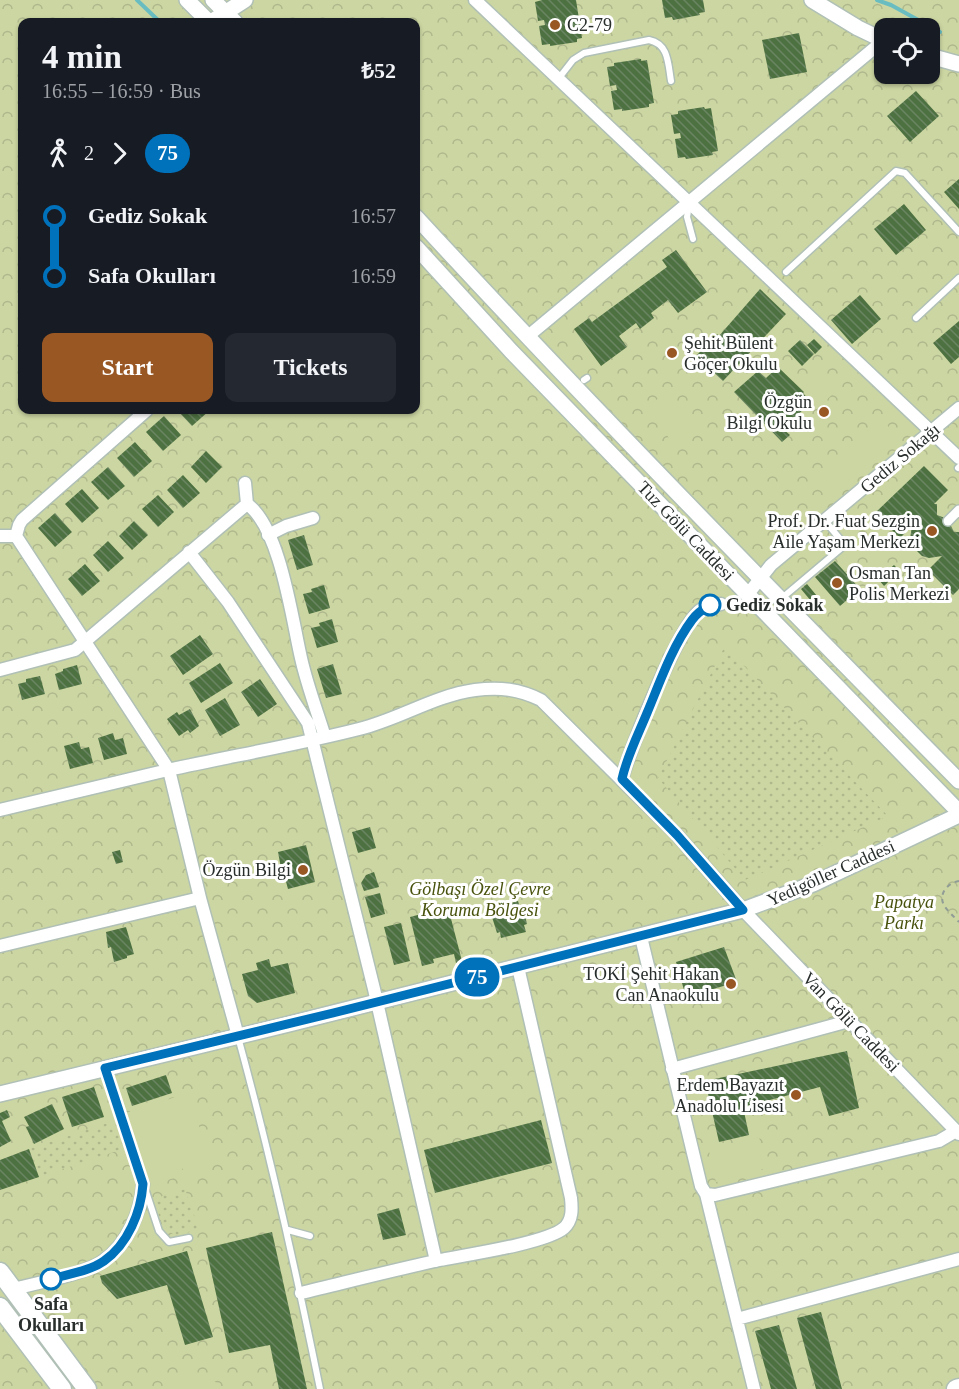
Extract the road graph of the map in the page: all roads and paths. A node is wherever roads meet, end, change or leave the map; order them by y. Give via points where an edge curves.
1 (187, 0) edge
2 (213, 0) edge
3 (245, 0) edge
4 (812, 0) edge
5 (480, 1) edge
6 (206, 18) edge
7 (230, 18) edge
8 (874, 35) edge
9 (874, 49) edge
10 (940, 59) edge
11 (959, 64) edge
12 (559, 78) junction
13 (671, 81) dead end
14 (689, 201) junction
15 (420, 221) edge
16 (959, 232) edge
17 (693, 239) dead end
18 (420, 251) edge
19 (786, 272) dead end
20 (959, 278) edge
21 (916, 318) dead end
22 (526, 337) junction
23 (959, 408) edge
24 (142, 414) edge
25 (931, 432) junction
26 (959, 464) edge
27 (245, 483) dead end
28 (247, 504) junction
29 (959, 510) edge
30 (313, 518) dead end
31 (825, 521) junction
32 (948, 521) dead end
33 (268, 535) junction
34 (0, 536) edge
35 (16, 536) junction
36 (189, 552) junction
37 (760, 579) junction
38 (748, 594) junction
39 (780, 599) junction
40 (721, 604) dead end
41 (86, 641) junction
42 (0, 670) edge
43 (325, 737) junction
44 (313, 740) junction
45 (169, 770) junction
46 (622, 779) junction
47 (959, 781) edge
48 (0, 810) edge
49 (959, 814) edge
50 (959, 881) edge
51 (200, 898) junction
52 (743, 910) junction
53 (959, 922) edge
54 (641, 937) junction
55 (0, 946) edge
56 (518, 967) junction
57 (377, 1002) junction
58 (849, 1021) junction
59 (238, 1036) junction
60 (105, 1068) junction
61 (672, 1069) junction
62 (0, 1094) edge
63 (958, 1133) edge
64 (143, 1184) junction
65 (706, 1194) junction
66 (288, 1230) junction
67 (310, 1236) dead end
68 (189, 1238) dead end
69 (959, 1259) edge
70 (436, 1261) junction
71 (0, 1272) edge
72 (13, 1289) junction
73 (301, 1293) junction
74 (0, 1307) edge
75 (737, 1319) junction
76 (64, 1359) junction
77 (48, 1371) junction
78 (62, 1389) edge
79 (87, 1389) edge
80 (320, 1389) edge
81 (754, 1389) edge

1 - 6 street
2 - 7 street
3 - 7 street
4 - 8 street
5 - 12 street
9 - 14 street
10 - 11 street
12 - 13 lane via 584,53 650,40 665,50
12 - 14 street
14 - 17 lane via 687,217
14 - 22 street
14 - 25 street
15 - 22 street, Tuz Gölü Caddesi
16 - 19 lane via 905,173 896,171
18 - 38 street, Tuz Gölü Caddesi via 511,351
20 - 21 lane
22 - 37 street, Tuz Gölü Caddesi
23 - 25 street, Gediz Sokağı
24 - 35 street via 22,520
25 - 26 street
25 - 31 street, Gediz Sokağı via 874,484
27 - 28 street
28 - 33 street
28 - 36 street
29 - 32 street
30 - 33 street
31 - 37 street, Gediz Sokağı via 771,565
31 - 39 lane via 845,545
33 - 43 street via 277,555 301,660
34 - 35 street
35 - 41 street
36 - 41 street
36 - 44 street via 303,713
37 - 38 street, Gediz Sokağı
37 - 39 street, Tuz Gölü Caddesi
38 - 49 street, Tuz Gölü Caddesi
39 - 47 street, Tuz Gölü Caddesi
40 - 46 street via 700,611 679,642
41 - 42 street via 75,650
41 - 45 street
43 - 44 street, Van Gölü Caddesi
43 - 46 street, Van Gölü Caddesi via 394,718 451,695 492,689 525,692 541,700
44 - 45 street, Van Gölü Caddesi
44 - 57 street
45 - 48 street, Van Gölü Caddesi
45 - 51 street
46 - 52 street, Van Gölü Caddesi
49 - 52 street, Yedigöller Caddesi via 813,884
50 - 53 path via 949,884 942,897 945,907
51 - 55 street
51 - 59 street
52 - 54 street, Yedigöller Caddesi
52 - 58 street, Van Gölü Caddesi
54 - 56 street, Yedigöller Caddesi
54 - 61 street
56 - 57 street, Yedigöller Caddesi
56 - 70 street via 570,1198 570,1220 546,1238
57 - 59 street, Yedigöller Caddesi
57 - 70 street
58 - 61 street
58 - 63 street, Van Gölü Caddesi
59 - 60 street, Yedigöller Caddesi
59 - 66 lane
60 - 62 street, Yedigöller Caddesi
60 - 64 lane
61 - 65 street
63 - 65 street via 928,1144
64 - 68 lane via 163,1238 173,1242
64 - 72 street via 140,1204 126,1237 104,1261
65 - 75 street
66 - 67 lane
66 - 73 lane
69 - 75 street
70 - 73 street
71 - 72 main road
72 - 76 main road
73 - 80 lane
74 - 77 main road
75 - 81 street
76 - 77 main road
76 - 79 main road
77 - 78 main road

